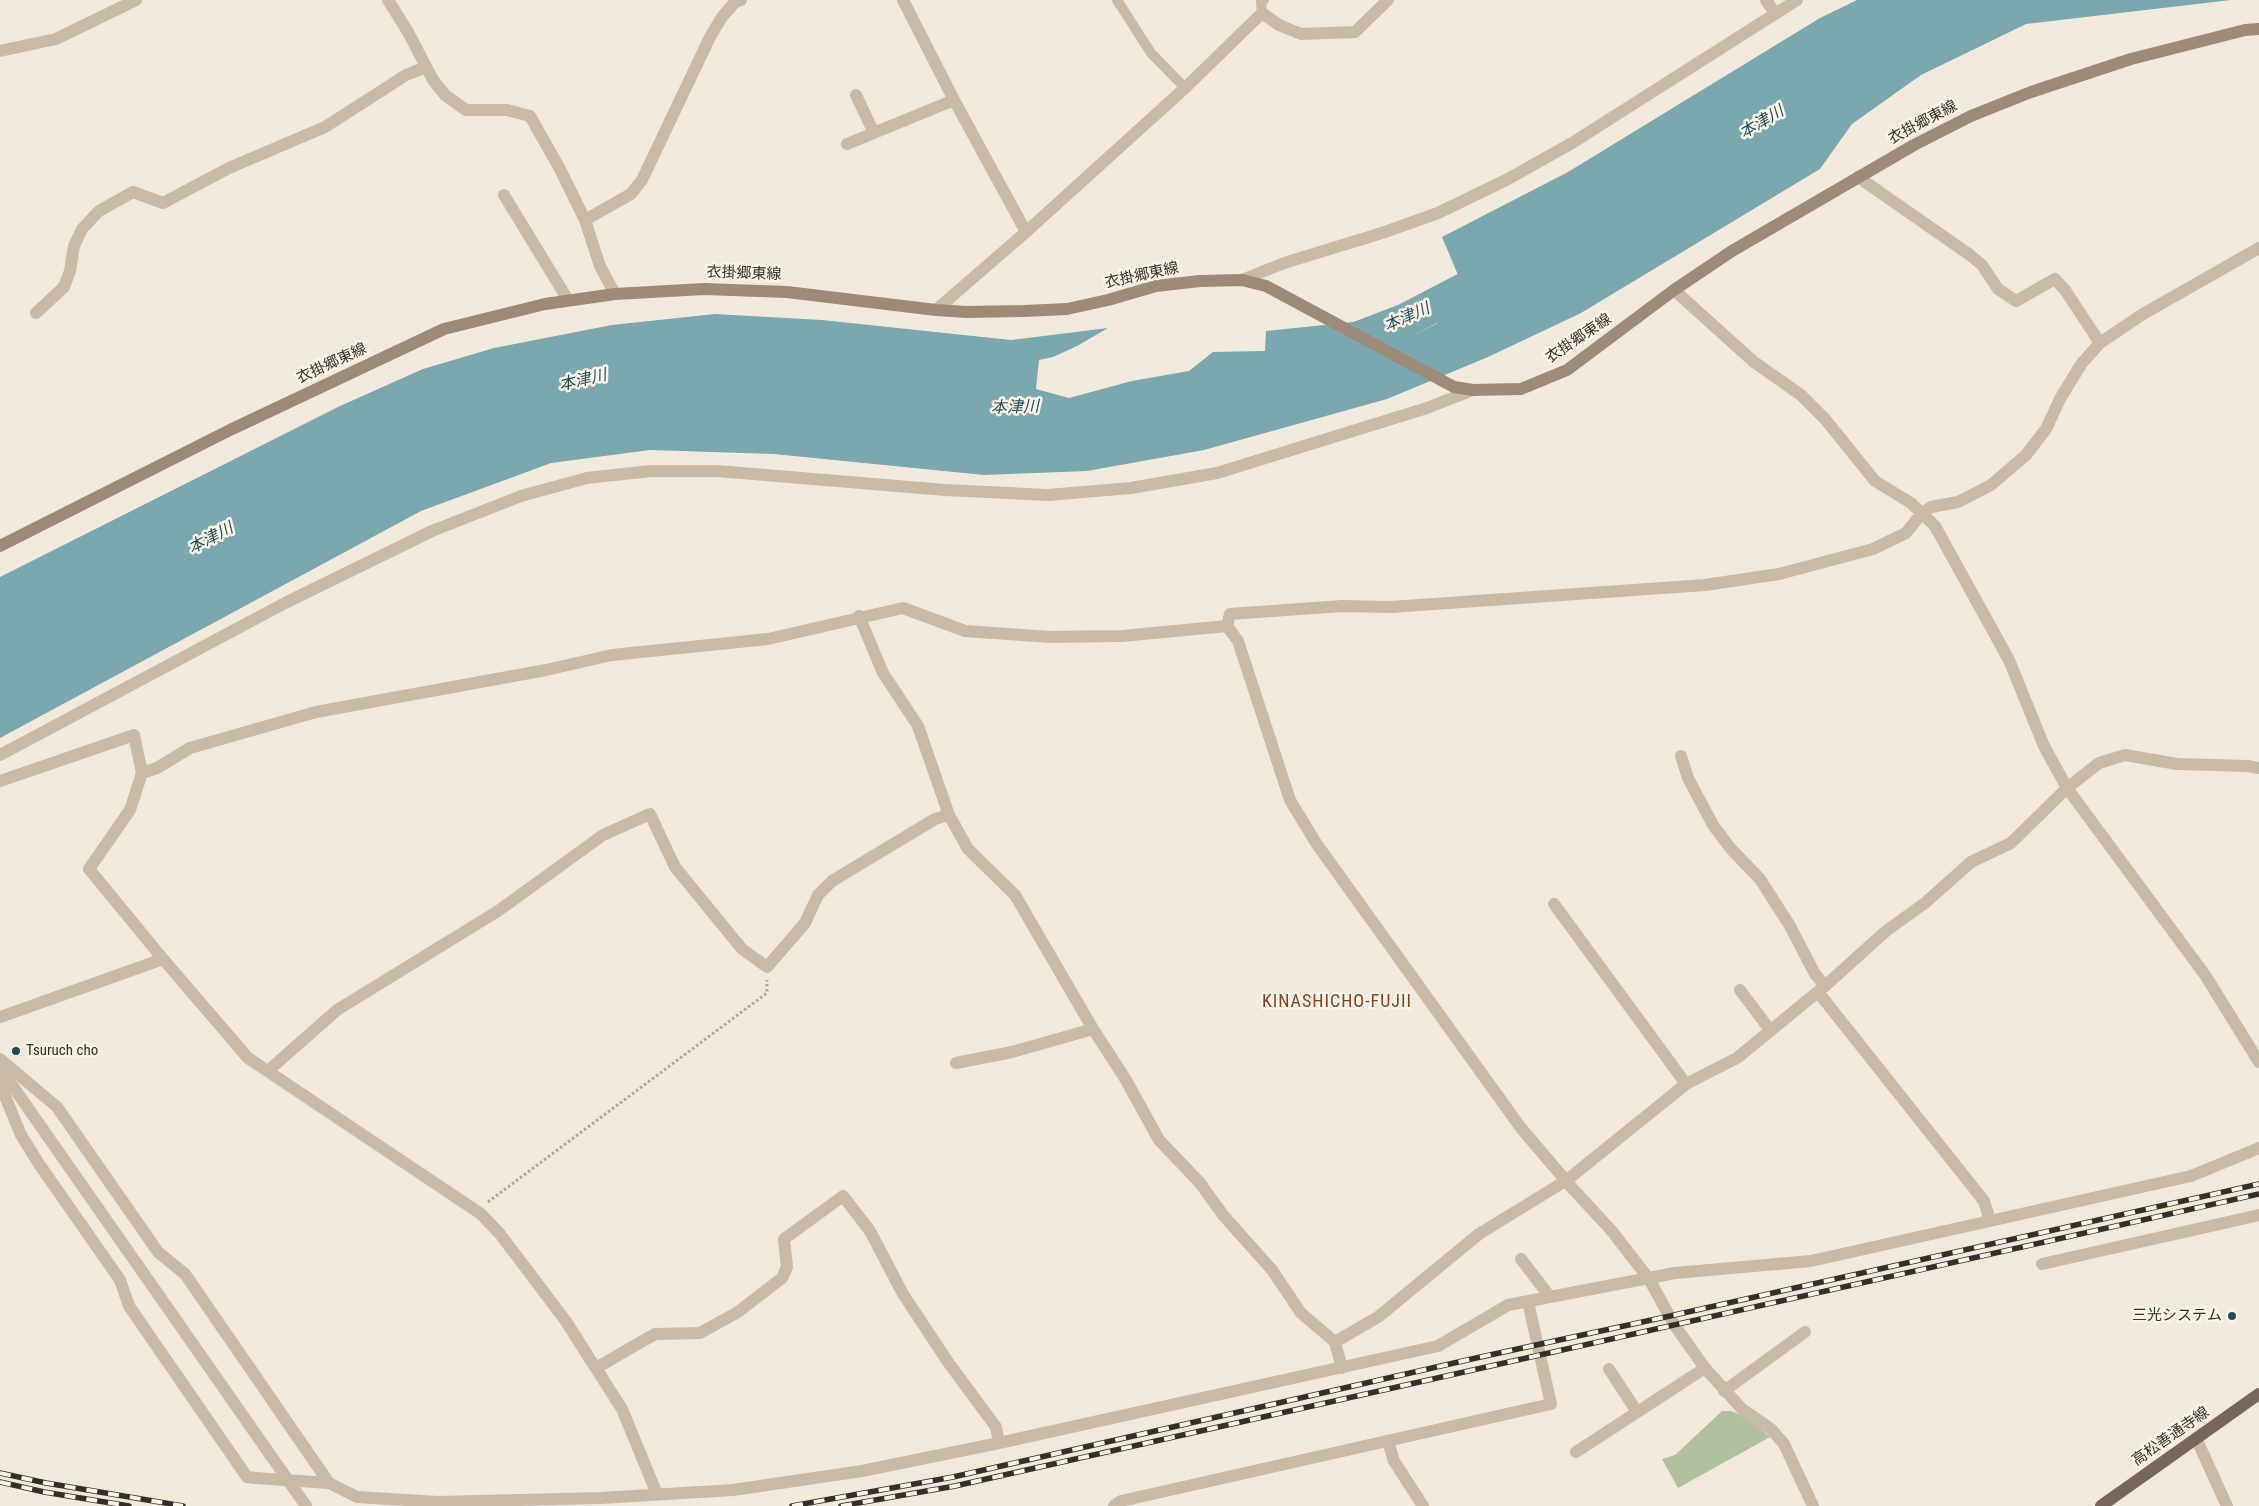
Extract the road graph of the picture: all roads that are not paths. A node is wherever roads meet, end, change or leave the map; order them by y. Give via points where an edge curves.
1 (388, 0) edge
2 (741, 0) edge
3 (904, 0) edge
4 (1118, 0) edge
5 (1388, 0) edge
6 (1766, 0) edge
7 (1797, 0) edge
8 (128, 2) edge
9 (1263, 6) edge
10 (1776, 13) junction
11 (2259, 29) edge
12 (0, 51) edge
13 (426, 67) junction
14 (1185, 88) junction
15 (856, 95) dead end
16 (954, 100) junction
17 (874, 133) junction
18 (847, 144) dead end
19 (1858, 177) junction
20 (504, 195) dead end
21 (585, 220) junction
22 (1026, 232) junction
23 (2259, 248) edge
24 (1242, 280) junction
25 (1674, 290) junction
26 (615, 294) junction
27 (568, 300) junction
28 (936, 310) junction
29 (36, 313) dead end
30 (2100, 343) junction
31 (1473, 390) junction
32 (1922, 513) junction
33 (0, 546) edge
34 (859, 616) junction
35 (1227, 626) junction
36 (0, 755) edge
37 (1681, 756) dead end
38 (2259, 768) edge
39 (142, 773) junction
40 (0, 781) edge
41 (2067, 788) junction
42 (949, 814) junction
43 (1554, 904) dead end
44 (163, 959) junction
45 (1821, 989) junction
46 (1740, 990) dead end
47 (0, 1017) edge
48 (1093, 1029) junction
49 (1770, 1030) junction
50 (0, 1059) edge
51 (2259, 1062) edge
52 (956, 1063) dead end
53 (0, 1068) edge
54 (269, 1070) junction
55 (0, 1084) edge
56 (1686, 1084) junction
57 (2259, 1148) edge
58 (1567, 1180) junction
59 (2259, 1215) edge
60 (1990, 1221) junction
61 (1521, 1259) dead end
62 (2042, 1264) dead end
63 (1649, 1278) junction
64 (1550, 1297) junction
65 (1528, 1302) junction
66 (1805, 1332) dead end
67 (1335, 1342) junction
68 (596, 1368) junction
69 (1342, 1368) junction
70 (1705, 1368) junction
71 (1609, 1369) dead end
72 (1724, 1391) junction
73 (2259, 1394) edge
74 (1637, 1412) junction
75 (2196, 1438) junction
76 (1388, 1442) junction
77 (999, 1443) junction
78 (1576, 1452) dead end
79 (329, 1483) junction
80 (657, 1494) junction
81 (306, 1506) edge
82 (1114, 1506) edge
83 (1423, 1506) edge
84 (1813, 1506) edge
85 (2101, 1506) edge
86 (2227, 1506) edge

1 - 13 street
2 - 21 street via 735,2 722,17 710,37 642,180 631,194
3 - 16 street
4 - 14 lane via 1152,52
5 - 9 street via 1355,32 1301,34 1280,25
6 - 10 street
7 - 10 street
8 - 12 street via 56,39
9 - 14 street
10 - 24 street via 1580,138 1508,179 1438,213 1284,262
11 - 19 main road, 衣掛郷東線 via 2131,60 2031,92 1971,116
13 - 21 street via 445,95 466,110 507,110 530,116
13 - 29 street via 406,75 325,127 229,168 163,203 133,192 99,211 82,229 74,246 64,287
14 - 22 street
15 - 17 street
16 - 17 street
16 - 22 street
17 - 18 street
19 - 25 main road, 衣掛郷東線 via 1732,251
19 - 30 street via 1982,265 1998,289 2016,301 2055,280
20 - 27 street
21 - 26 street via 600,266
22 - 28 street
23 - 30 street via 2143,314
24 - 28 main road, 衣掛郷東線 via 1156,286 1066,309
24 - 31 main road, 衣掛郷東線 via 1266,286 1454,387
25 - 31 main road, 衣掛郷東線 via 1567,370 1521,390
25 - 32 street via 1754,362 1801,395 1876,481
26 - 27 main road, 衣掛郷東線
26 - 28 main road, 衣掛郷東線 via 704,288 786,292
27 - 33 main road, 衣掛郷東線 via 444,329 230,430
30 - 32 street via 2082,363 2046,429 2026,455 1991,485 1958,502 1931,507
31 - 36 street via 1217,473 1131,488 1048,495 717,471 651,471 587,478 521,496 432,531 285,603
32 - 35 street via 1906,533 1873,549 1769,575 1695,586 1391,607 1342,606 1230,614
32 - 41 street via 1946,544 2004,652 2044,746
34 - 35 street via 903,608 966,631 1050,637 1122,636
34 - 39 street via 768,638 612,655 316,712 190,748
34 - 42 street via 883,673 918,726
35 - 58 street via 1238,641 1290,800 1316,843 1516,1120
37 - 45 street via 1688,778 1714,825 1731,849 1760,879 1790,926
38 - 41 street via 2177,764 2126,755 2099,763
39 - 40 street via 134,735
39 - 44 street via 130,810 89,869
41 - 45 street via 2011,843 1971,862
41 - 51 street via 2204,975
42 - 48 street via 968,849 1015,895
42 - 54 street via 832,882 818,895 805,923 767,967 742,949 675,867 650,814 603,835 498,912 337,1010
43 - 56 street
44 - 47 street
44 - 54 street via 248,1058
45 - 49 street
45 - 60 street via 1984,1201
46 - 49 street
48 - 52 street via 1012,1052
48 - 67 street via 1159,1140 1200,1183 1223,1215 1272,1270 1300,1312
49 - 56 street via 1737,1058
50 - 79 street via 57,1107 158,1252 185,1274
53 - 81 street
54 - 68 street via 481,1214 500,1234
55 - 79 street, bridge via 21,1135 39,1164 120,1280 130,1306 247,1477
56 - 58 street
57 - 60 street via 2191,1176
58 - 63 street
58 - 67 street via 1479,1234 1378,1317
59 - 62 street
60 - 63 street via 1811,1261
61 - 64 street
63 - 64 street
63 - 70 street via 1675,1326
64 - 65 street
65 - 69 street via 1508,1305 1438,1346
65 - 76 street via 1551,1404
66 - 72 street
67 - 69 street
68 - 77 street via 655,1334 700,1334 738,1312 782,1278 787,1268 784,1240 842,1196 870,1231 913,1309 996,1427
68 - 80 street via 622,1409
69 - 77 street
70 - 72 street
70 - 74 street
71 - 74 street
72 - 84 street via 1742,1409 1771,1429 1784,1444
73 - 75 main road, 高松善通寺線
74 - 78 street
75 - 85 main road, 高松善通寺線
75 - 86 street
76 - 82 street via 1121,1501
76 - 83 street via 1394,1461
77 - 80 street via 852,1472 733,1490
79 - 80 street via 358,1497 438,1502

